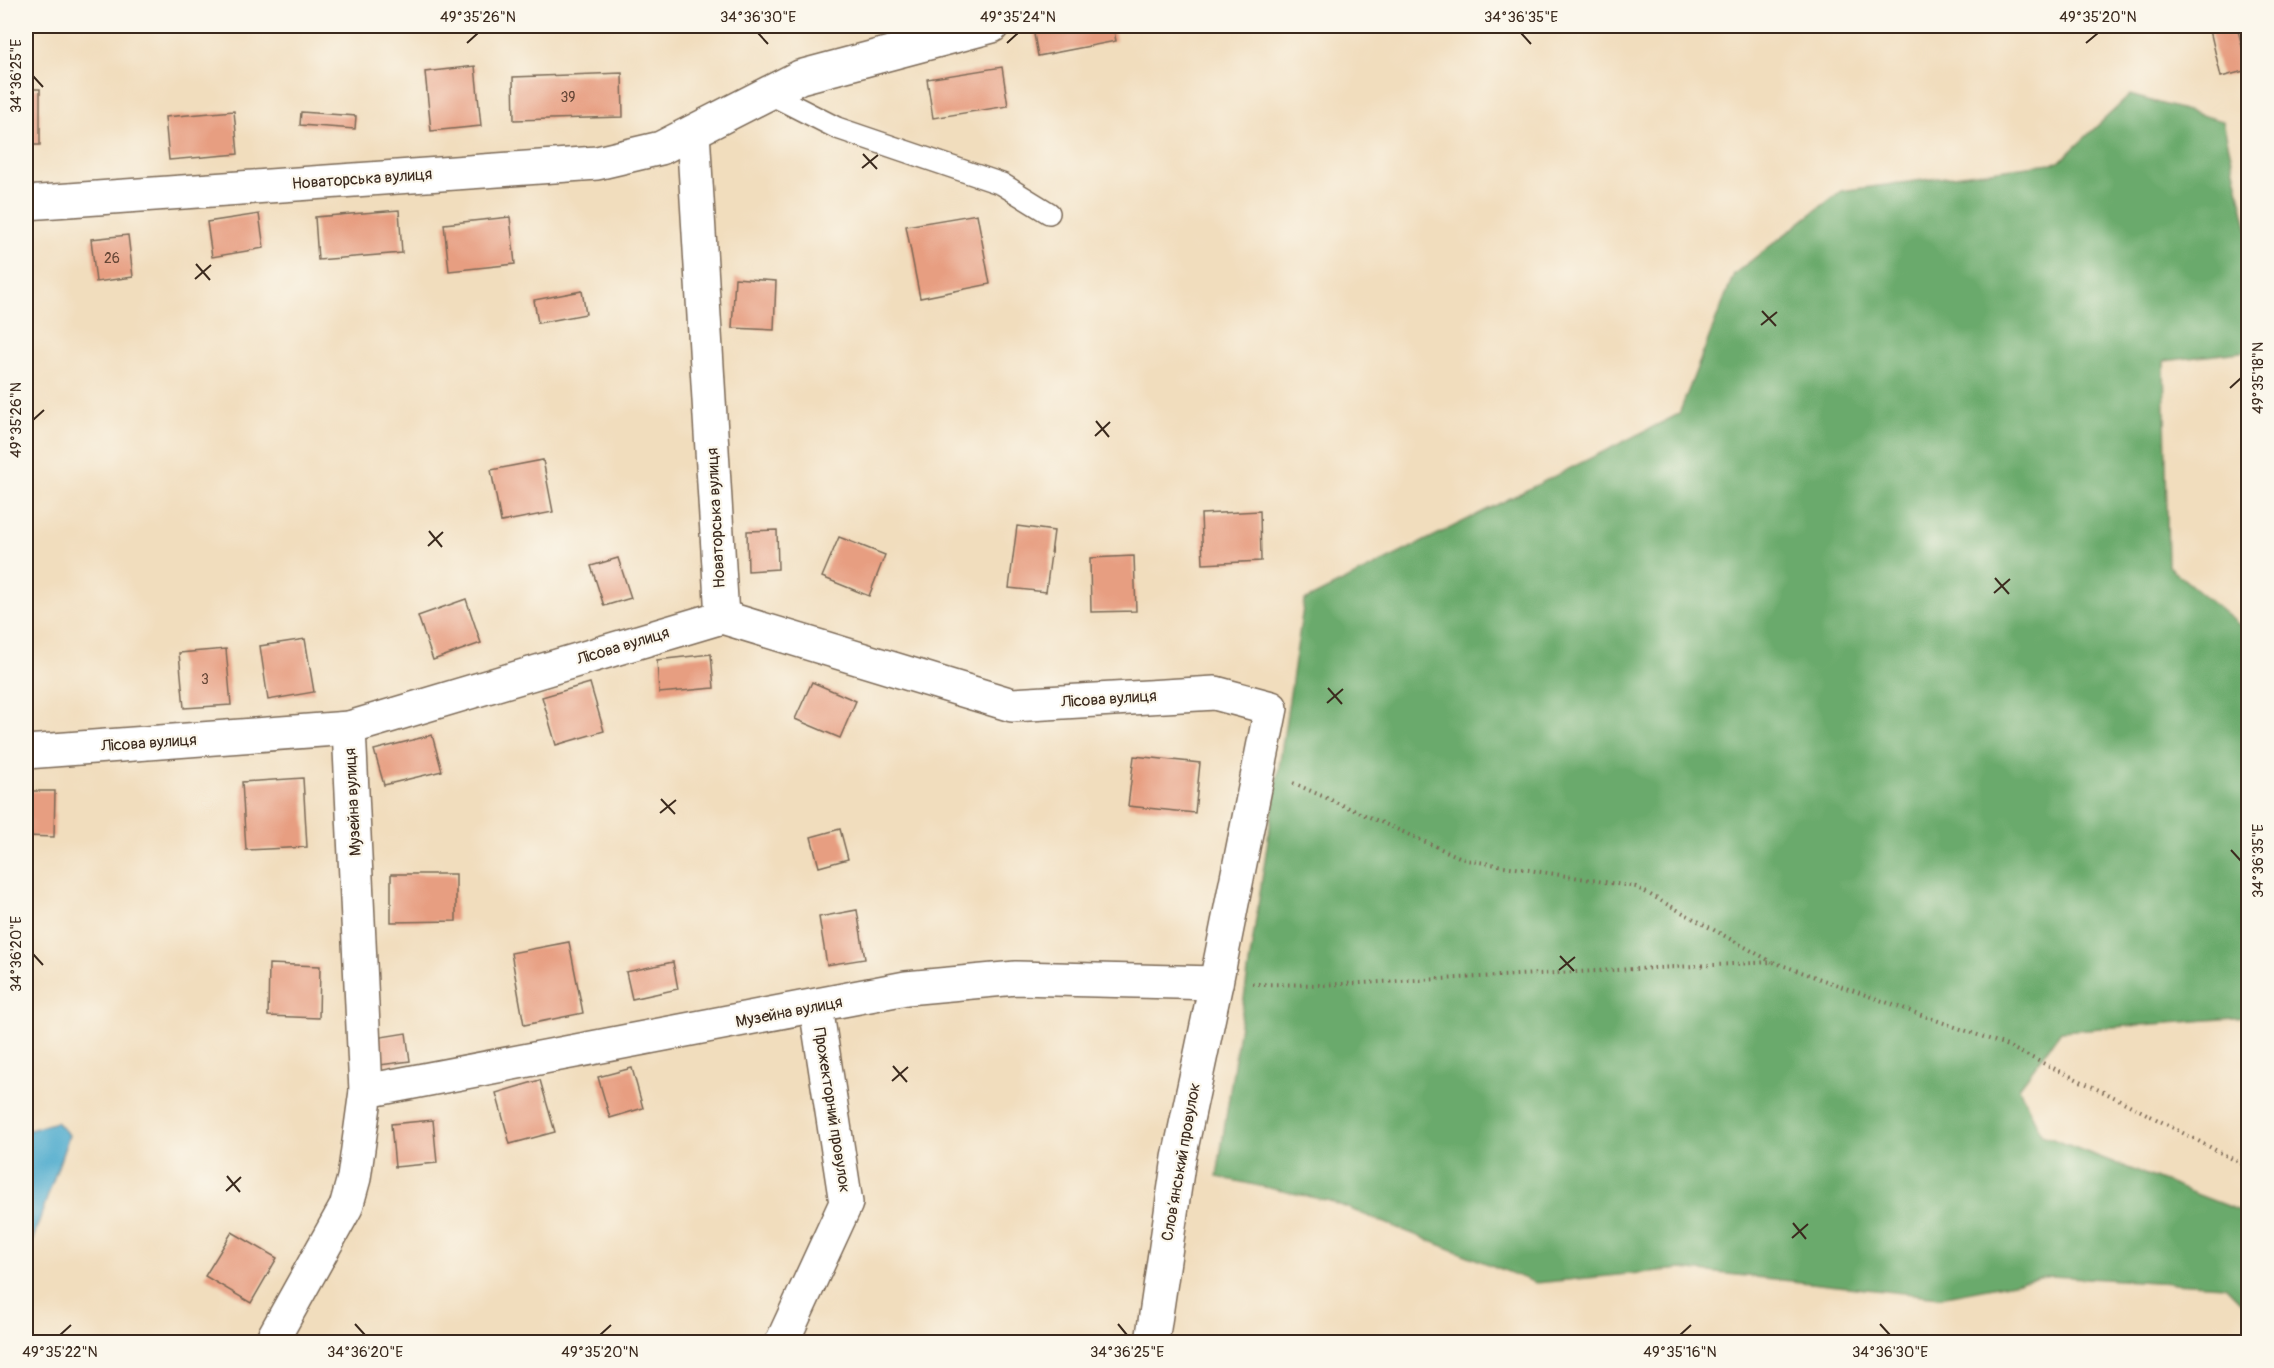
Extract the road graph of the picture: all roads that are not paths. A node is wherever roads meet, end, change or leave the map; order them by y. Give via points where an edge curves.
1 (992, 26) edge
2 (768, 93) junction
3 (693, 132) junction
4 (26, 203) edge
5 (1049, 213) dead end
6 (722, 617) junction
7 (349, 728) junction
8 (26, 752) edge
9 (1259, 768) joint
10 (1216, 983) junction
11 (816, 1007) junction
12 (366, 1091) junction
13 (271, 1342) edge
14 (782, 1342) edge
15 (1152, 1342) edge

1 - 2 street, Новаторська вулиця via 800,77
2 - 3 street, Новаторська вулиця
2 - 5 lane via 837,128 1002,184
3 - 4 street, Новаторська вулиця via 661,148 597,163
3 - 6 street, Новаторська вулиця
6 - 7 street, Лісова вулиця
6 - 9 street, Лісова вулиця via 1012,705 1215,693 1271,708
7 - 8 street, Лісова вулиця
7 - 12 street, Музейна вулиця
9 - 10 street, Словʼянський провулок
10 - 11 street, Музейна вулиця via 1016,978 906,988
10 - 15 street, Словʼянський провулок via 1179,1158
11 - 12 street, Музейна вулиця
11 - 14 street, Прожекторний провулок via 846,1203
12 - 13 street, Музейна вулиця via 346,1207

